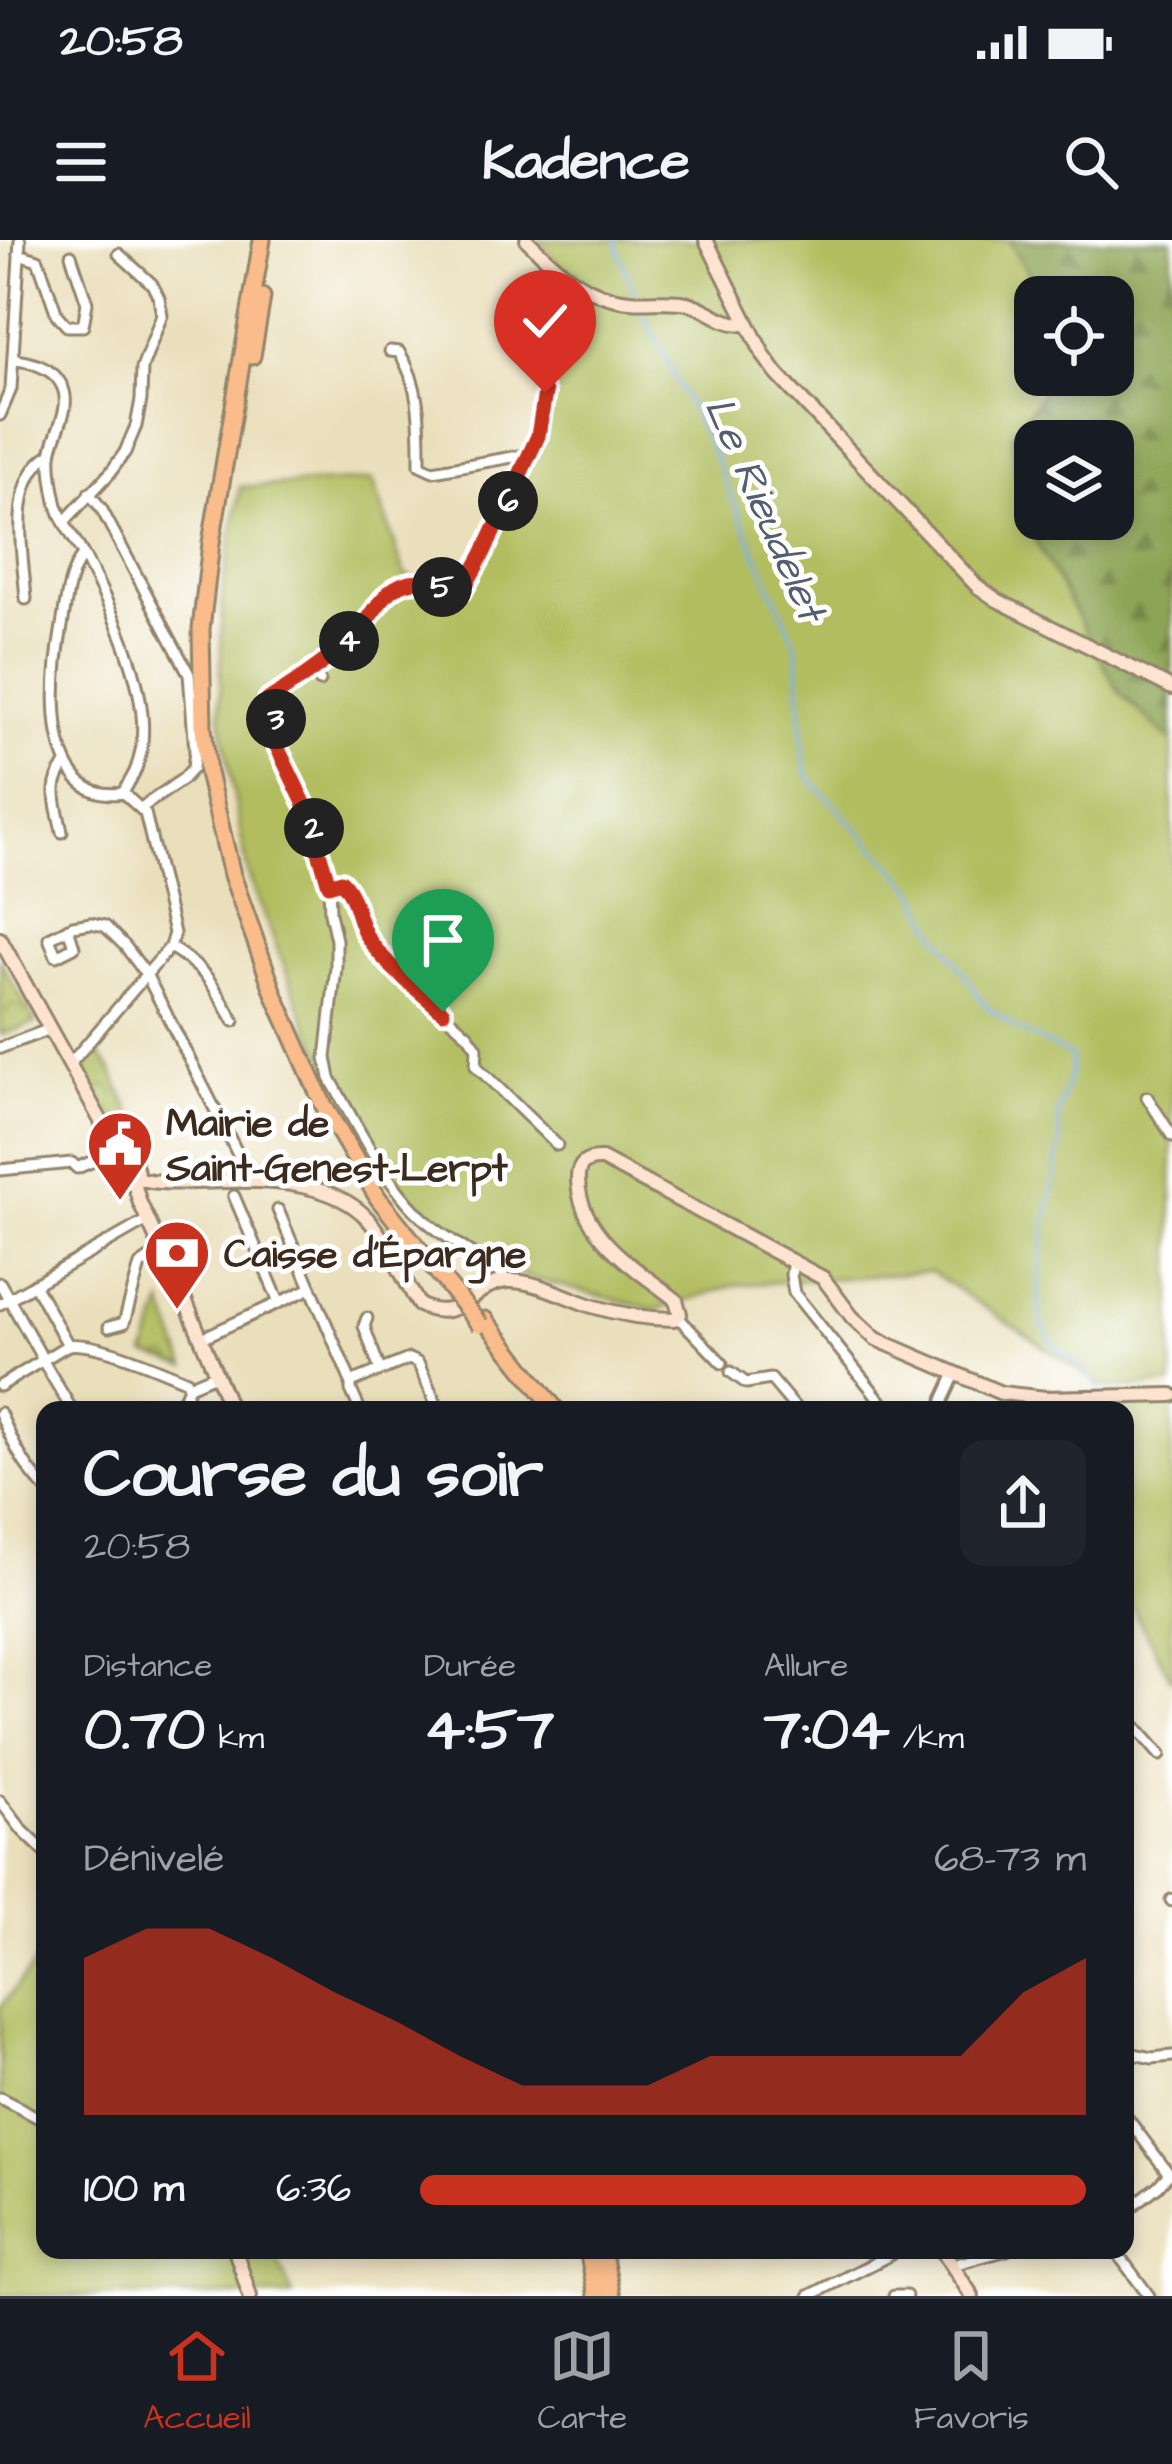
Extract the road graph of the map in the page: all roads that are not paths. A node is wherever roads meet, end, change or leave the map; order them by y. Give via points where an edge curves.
1 (20, 240) edge
2 (262, 240) edge
3 (272, 240) edge
4 (527, 240) edge
5 (706, 240) edge
6 (20, 254) junction
7 (119, 254) dead end
8 (71, 255) dead end
9 (562, 272) junction
10 (747, 324) junction
11 (390, 351) dead end
12 (14, 360) junction
13 (0, 415) edge
14 (51, 454) junction
15 (530, 454) junction
16 (89, 493) junction
17 (64, 522) junction
18 (83, 555) junction
19 (26, 599) dead end
20 (314, 670) junction
21 (320, 681) dead end
22 (1172, 688) edge
23 (66, 764) junction
24 (123, 793) junction
25 (141, 808) junction
26 (62, 832) dead end
27 (329, 885) junction
28 (68, 928) dead end
29 (0, 939) edge
30 (170, 947) junction
31 (146, 974) junction
32 (234, 1021) dead end
33 (50, 1029) junction
34 (0, 1048) edge
35 (70, 1064) junction
36 (1147, 1097) dead end
37 (1172, 1136) edge
38 (557, 1145) dead end
39 (110, 1150) junction
40 (0, 1170) edge
41 (133, 1178) junction
42 (251, 1180) junction
43 (234, 1196) dead end
44 (278, 1210) dead end
45 (148, 1220) junction
46 (163, 1250) junction
47 (793, 1261) junction
48 (507, 1280) junction
49 (0, 1283) edge
50 (34, 1284) junction
51 (454, 1287) junction
52 (311, 1288) junction
53 (4, 1302) edge
54 (279, 1302) junction
55 (678, 1317) junction
56 (367, 1318) dead end
57 (482, 1323) junction
58 (109, 1327) dead end
59 (202, 1338) junction
60 (68, 1345) junction
61 (42, 1358) junction
62 (722, 1363) dead end
63 (380, 1370) junction
64 (731, 1372) dead end
65 (955, 1374) junction
66 (217, 1375) junction
67 (352, 1382) junction
68 (188, 1383) junction
69 (0, 1386) edge
70 (1172, 1395) edge
71 (67, 1401) edge
72 (181, 1401) edge
73 (227, 1401) edge
74 (356, 1401) edge
75 (435, 1401) edge
76 (540, 1401) edge
77 (548, 1401) edge
78 (789, 1401) edge
79 (882, 1401) edge
80 (943, 1401) edge
81 (0, 1413) edge
82 (36, 1478) edge
83 (1134, 1725) edge
84 (1160, 1754) dead end
85 (0, 1801) edge
86 (36, 1843) edge
87 (1134, 2054) edge
88 (1172, 2056) edge
89 (0, 2098) edge
90 (36, 2116) edge
91 (1134, 2127) edge
92 (1134, 2206) edge
93 (238, 2259) edge
94 (590, 2259) edge
95 (604, 2259) edge
96 (882, 2259) edge
97 (949, 2259) edge
98 (975, 2259) edge
99 (1121, 2259) edge
100 (953, 2265) junction
101 (250, 2296) edge
102 (597, 2296) edge
103 (612, 2296) edge
104 (809, 2296) edge
105 (894, 2296) edge
106 (906, 2296) edge
107 (972, 2296) edge
108 (1149, 2296) edge

1 - 6 street
2 - 51 highway via 201,629 208,773 232,875 323,1104 378,1198
3 - 51 highway via 214,586 209,686 218,782 272,965 325,1092
4 - 9 street
5 - 10 street
6 - 8 street via 38,260 57,315 83,326 88,303
6 - 12 street
7 - 16 street via 152,284 162,315 142,368 136,426 118,464
9 - 10 street via 590,292 681,302 731,326
9 - 15 street
10 - 22 street via 778,374 977,586
11 - 15 street via 406,364 416,391 420,465 433,471
12 - 13 street
12 - 14 street via 47,371 64,389
14 - 17 street
14 - 19 street via 27,477 22,505
15 - 20 street via 463,590 426,581 387,592 356,635
16 - 17 street
16 - 25 street via 189,674 193,768
17 - 18 street
18 - 23 street via 57,658 56,722
18 - 24 street via 141,694 138,766
20 - 21 street
20 - 27 street via 268,700 277,722 270,732 305,805
23 - 24 street via 87,789
23 - 26 street via 54,792
24 - 25 street
25 - 30 street via 172,921
27 - 38 street via 341,881 350,889 384,957 468,1035 476,1066
27 - 48 street via 337,940 330,1078 420,1216
28 - 31 street via 106,926
29 - 33 street
30 - 31 street
30 - 32 street via 210,978
31 - 35 street
31 - 42 street
33 - 34 street
33 - 35 street
35 - 39 street via 112,1130
36 - 37 street
39 - 40 street via 77,1168
39 - 41 street
39 - 41 street via 116,1177
41 - 42 street
41 - 45 street
42 - 48 street via 307,1188 357,1209 419,1306 431,1311 445,1313
43 - 54 street
44 - 52 street
45 - 46 street
45 - 50 street
46 - 58 street via 140,1265 124,1322
46 - 59 street
47 - 55 street via 626,1169 591,1158 578,1181 591,1226 676,1300
47 - 65 street via 823,1278 876,1339
47 - 79 street via 794,1293
48 - 55 street via 596,1307
49 - 53 street
50 - 53 street
50 - 60 street
51 - 57 highway, bridge
52 - 54 street
52 - 67 street
53 - 61 street
54 - 59 street
55 - 62 street
56 - 63 street
57 - 76 highway
57 - 77 highway
59 - 66 street
60 - 61 street
60 - 68 street
61 - 69 street
61 - 71 street
63 - 67 street
63 - 75 street via 418,1363
64 - 78 street via 746,1383 771,1379
65 - 70 street via 1001,1394
65 - 80 street
66 - 68 street
66 - 73 street
67 - 74 street
68 - 72 street
81 - 82 street
83 - 84 street
85 - 86 street
87 - 88 street
89 - 90 street
91 - 92 street via 1169,2174
93 - 101 street
94 - 102 highway
95 - 103 highway
96 - 104 street
97 - 100 street
98 - 100 street
99 - 108 street
100 - 107 street
105 - 106 street

